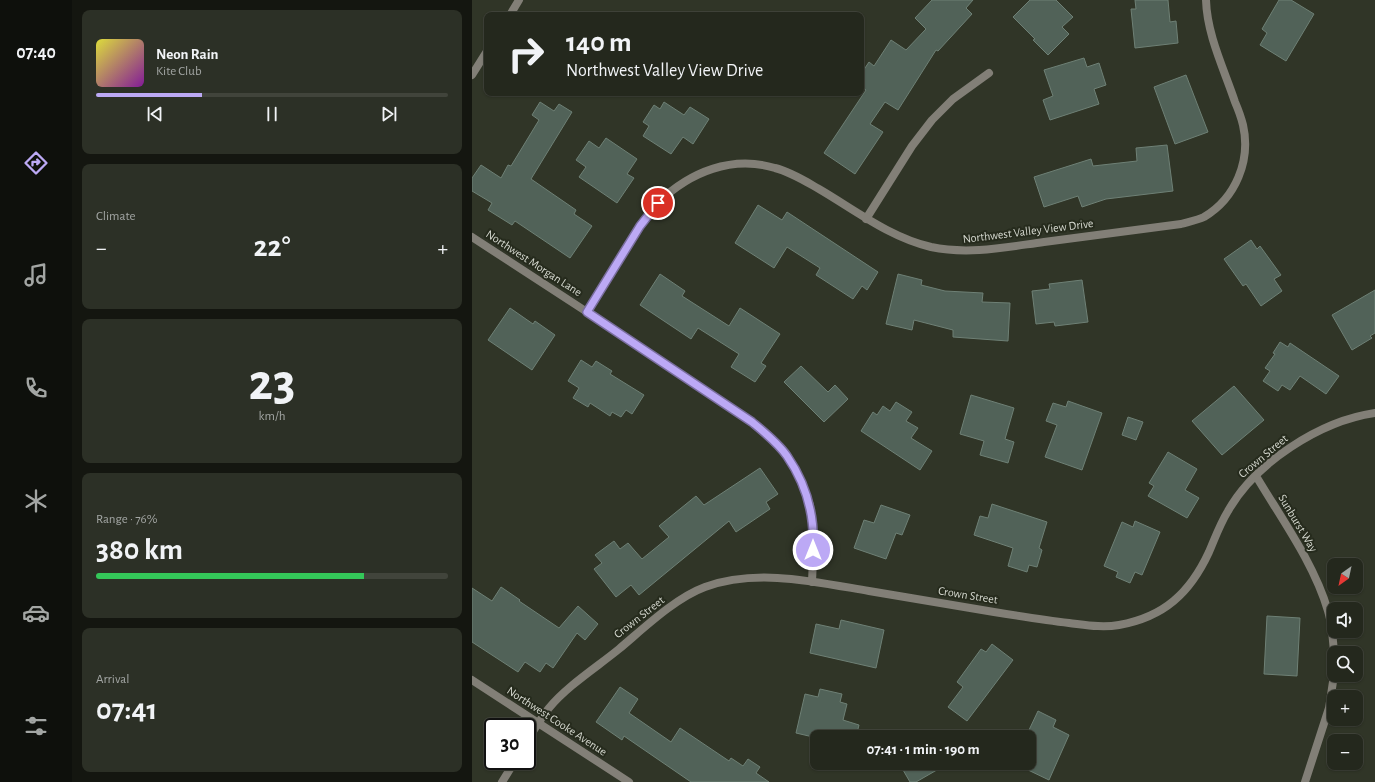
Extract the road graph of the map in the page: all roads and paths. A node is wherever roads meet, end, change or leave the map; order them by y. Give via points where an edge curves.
1 (519, 0) edge
2 (1206, 0) edge
3 (512, 12) edge
4 (484, 56) edge
5 (989, 73) dead end
6 (472, 75) edge
7 (866, 219) junction
8 (472, 237) edge
9 (587, 312) junction
10 (1375, 413) edge
11 (1256, 476) junction
12 (812, 582) junction
13 (1333, 646) edge
14 (472, 680) edge
15 (1333, 682) edge
16 (539, 723) junction
17 (536, 728) edge
18 (509, 770) edge
19 (502, 782) edge
20 (629, 782) edge
21 (1304, 782) edge

1 - 3 street
2 - 7 street, Northwest Valley View Drive via 1212,37 1243,125 1245,149 1242,170 1234,188 1221,204 1204,217 1181,224 961,252 931,247 900,237
4 - 6 street
5 - 7 street via 953,99 932,120 912,146
7 - 9 street, Northwest Valley View Drive via 802,179 776,168 752,163 729,164 703,172 682,183 658,203 640,226
8 - 9 street, Northwest Morgan Lane
9 - 12 street, Northwest Morgan Lane via 752,422 787,455 810,505 814,535
10 - 11 street, Crown Street via 1344,420 1316,433 1294,445
11 - 12 street, Crown Street via 1228,510 1196,576 1182,594 1150,617 1132,622 1097,627 1055,622
11 - 13 street, Sunburst Way via 1317,581 1328,611
12 - 16 street, Crown Street via 764,577 743,578 703,588 663,612 572,686 550,706
14 - 16 street, Northwest Cooke Avenue
15 - 21 street via 1329,708
16 - 17 street, Crown Street
16 - 20 street, Northwest Cooke Avenue
18 - 19 street

